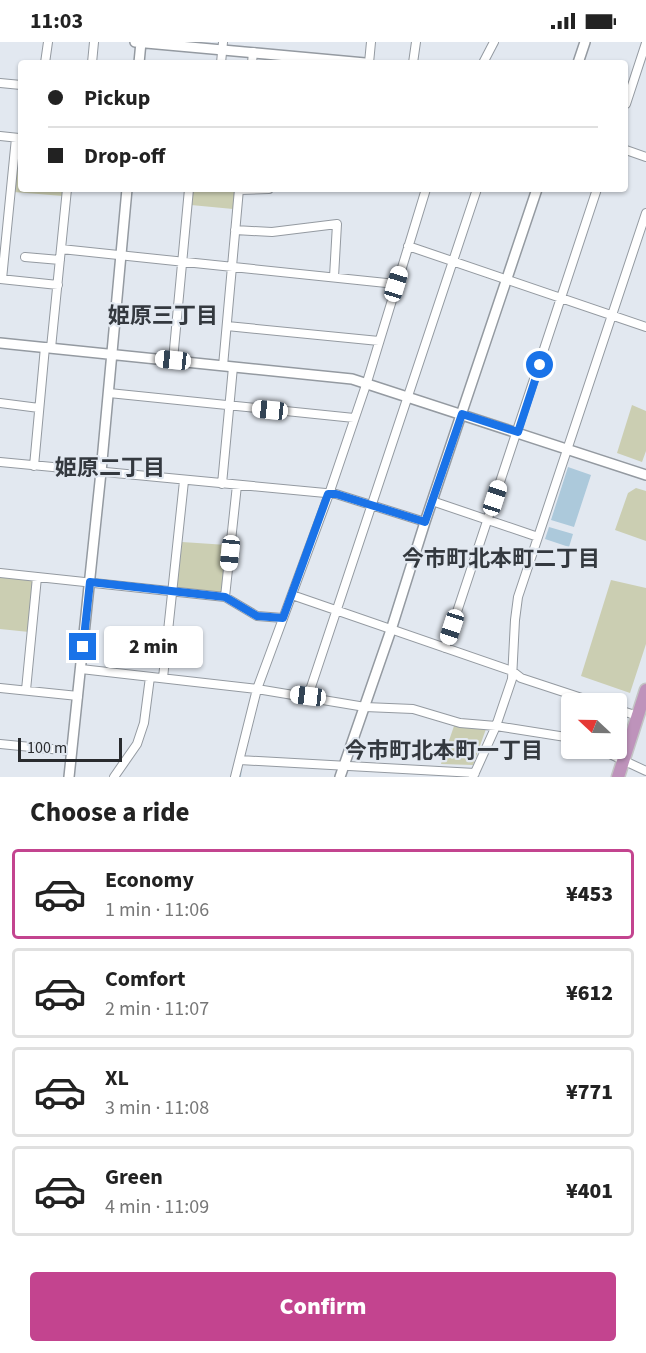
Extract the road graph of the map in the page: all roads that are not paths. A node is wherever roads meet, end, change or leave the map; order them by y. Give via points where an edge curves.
1 (48, 42) edge
2 (94, 42) edge
3 (135, 42) edge
4 (141, 42) edge
5 (371, 42) edge
6 (416, 42) edge
7 (494, 42) edge
8 (585, 42) edge
9 (646, 43) edge
10 (223, 46) edge
11 (253, 52) junction
12 (45, 60) edge
13 (92, 60) edge
14 (139, 60) edge
15 (252, 60) edge
16 (336, 60) edge
17 (368, 60) edge
18 (414, 60) edge
19 (485, 60) edge
20 (579, 60) edge
21 (0, 83) edge
22 (18, 85) edge
23 (628, 98) edge
24 (0, 136) edge
25 (18, 138) edge
26 (18, 144) edge
27 (628, 151) edge
28 (646, 157) edge
29 (67, 192) edge
30 (127, 192) edge
31 (189, 192) edge
32 (239, 192) edge
33 (425, 192) edge
34 (476, 192) edge
35 (536, 192) edge
36 (596, 192) edge
37 (646, 213) edge
38 (235, 230) junction
39 (3, 239) edge
40 (408, 246) junction
41 (61, 249) junction
42 (121, 255) junction
43 (25, 257) dead end
44 (60, 260) junction
45 (182, 261) junction
46 (452, 261) junction
47 (231, 266) junction
48 (334, 277) junction
49 (1, 279) edge
50 (507, 279) junction
51 (396, 284) junction
52 (58, 285) junction
53 (561, 299) junction
54 (612, 316) junction
55 (227, 326) junction
56 (646, 327) edge
57 (379, 341) junction
58 (0, 343) edge
59 (48, 348) junction
60 (113, 354) junction
61 (173, 360) junction
62 (228, 366) junction
63 (366, 382) junction
64 (109, 393) junction
65 (408, 395) junction
66 (0, 403) edge
67 (229, 406) junction
68 (39, 408) junction
69 (462, 414) junction
70 (354, 418) junction
71 (518, 432) junction
72 (568, 449) junction
73 (0, 462) edge
74 (34, 466) junction
75 (101, 472) junction
76 (646, 475) edge
77 (184, 481) junction
78 (222, 484) junction
79 (237, 486) junction
80 (328, 494) junction
81 (432, 501) junction
82 (371, 507) junction
83 (488, 520) junction
84 (425, 522) junction
85 (538, 537) junction
86 (0, 573) edge
87 (37, 577) junction
88 (90, 582) junction
89 (174, 592) junction
90 (292, 595) junction
91 (225, 597) junction
92 (336, 610) junction
93 (283, 618) junction
94 (391, 630) junction
95 (445, 648) junction
96 (81, 669) junction
97 (512, 671) junction
98 (150, 677) junction
99 (163, 678) junction
100 (0, 688) edge
101 (257, 689) junction
102 (26, 690) junction
103 (646, 690) edge
104 (567, 693) edge
105 (78, 696) junction
106 (308, 696) junction
107 (365, 707) junction
108 (627, 712) edge
109 (638, 716) junction
110 (496, 726) junction
111 (561, 736) edge
112 (0, 744) edge
113 (72, 751) junction
114 (619, 759) edge
115 (240, 760) junction
116 (623, 761) junction
117 (344, 766) junction
118 (646, 771) edge
119 (474, 775) edge
120 (69, 777) edge
121 (114, 777) edge
122 (235, 777) edge
123 (340, 777) edge
124 (618, 777) edge

1 - 12 street
2 - 13 street
3 - 4 street
4 - 10 street
4 - 14 street
5 - 17 street
6 - 18 street
7 - 19 street
8 - 20 street
9 - 23 street
10 - 11 street
11 - 15 street
11 - 16 street
21 - 22 street
24 - 25 street
26 - 39 street
27 - 28 street
29 - 41 street
30 - 42 street
31 - 45 street
32 - 38 street
33 - 40 street
34 - 46 street
35 - 50 street
36 - 53 street
37 - 54 street
38 - 47 street
38 - 48 street via 272,232 337,224
39 - 49 street
40 - 46 street
40 - 51 street
41 - 42 street
41 - 44 street
42 - 45 street
42 - 60 street
43 - 44 street
44 - 52 street
45 - 47 street
45 - 61 street
46 - 50 street
46 - 65 street
47 - 48 street
47 - 55 street
48 - 51 street
49 - 52 street
50 - 53 street
50 - 69 street
51 - 57 street
52 - 59 street
53 - 54 street
53 - 71 street
54 - 56 street
54 - 72 street
55 - 57 street
55 - 62 street
57 - 63 street
58 - 59 street
59 - 60 street
59 - 68 street
60 - 61 street
60 - 64 street
61 - 62 street
62 - 63 street
62 - 67 street
63 - 65 street
63 - 70 street
64 - 67 street
64 - 75 street
65 - 69 street
65 - 82 street
66 - 68 street
67 - 70 street
67 - 78 street
68 - 74 street
69 - 71 street
69 - 81 street
70 - 80 street
71 - 72 street
71 - 83 street
72 - 76 street
72 - 85 street
73 - 74 street
74 - 75 street
75 - 77 street
75 - 88 street
77 - 78 street
77 - 89 street
78 - 79 street
79 - 80 street
79 - 91 street
80 - 82 street
80 - 90 street
81 - 83 street
81 - 84 street
82 - 84 street
82 - 92 street
83 - 85 street
83 - 95 street
84 - 94 street
85 - 97 street via 518,597
86 - 87 street
87 - 88 street
87 - 102 street
88 - 89 street
88 - 96 street
89 - 91 street
89 - 99 street
90 - 92 street
90 - 93 street
91 - 93 street via 257,616
92 - 94 street
92 - 106 street
93 - 101 street
94 - 95 street
94 - 107 street
95 - 97 street
96 - 98 street
96 - 105 street
97 - 104 street via 521,678
97 - 110 street
98 - 99 street
98 - 121 street via 137,744
99 - 101 street
100 - 102 street
101 - 106 street
101 - 115 street
102 - 105 street
103 - 109 highway
105 - 113 street
106 - 107 street
107 - 110 street via 413,709 460,723
107 - 117 street
108 - 109 street
109 - 116 highway
110 - 111 street
110 - 119 street
112 - 113 street
113 - 120 street
114 - 116 street
115 - 117 street
115 - 122 street
116 - 118 street
116 - 124 highway
117 - 119 street
117 - 123 street

